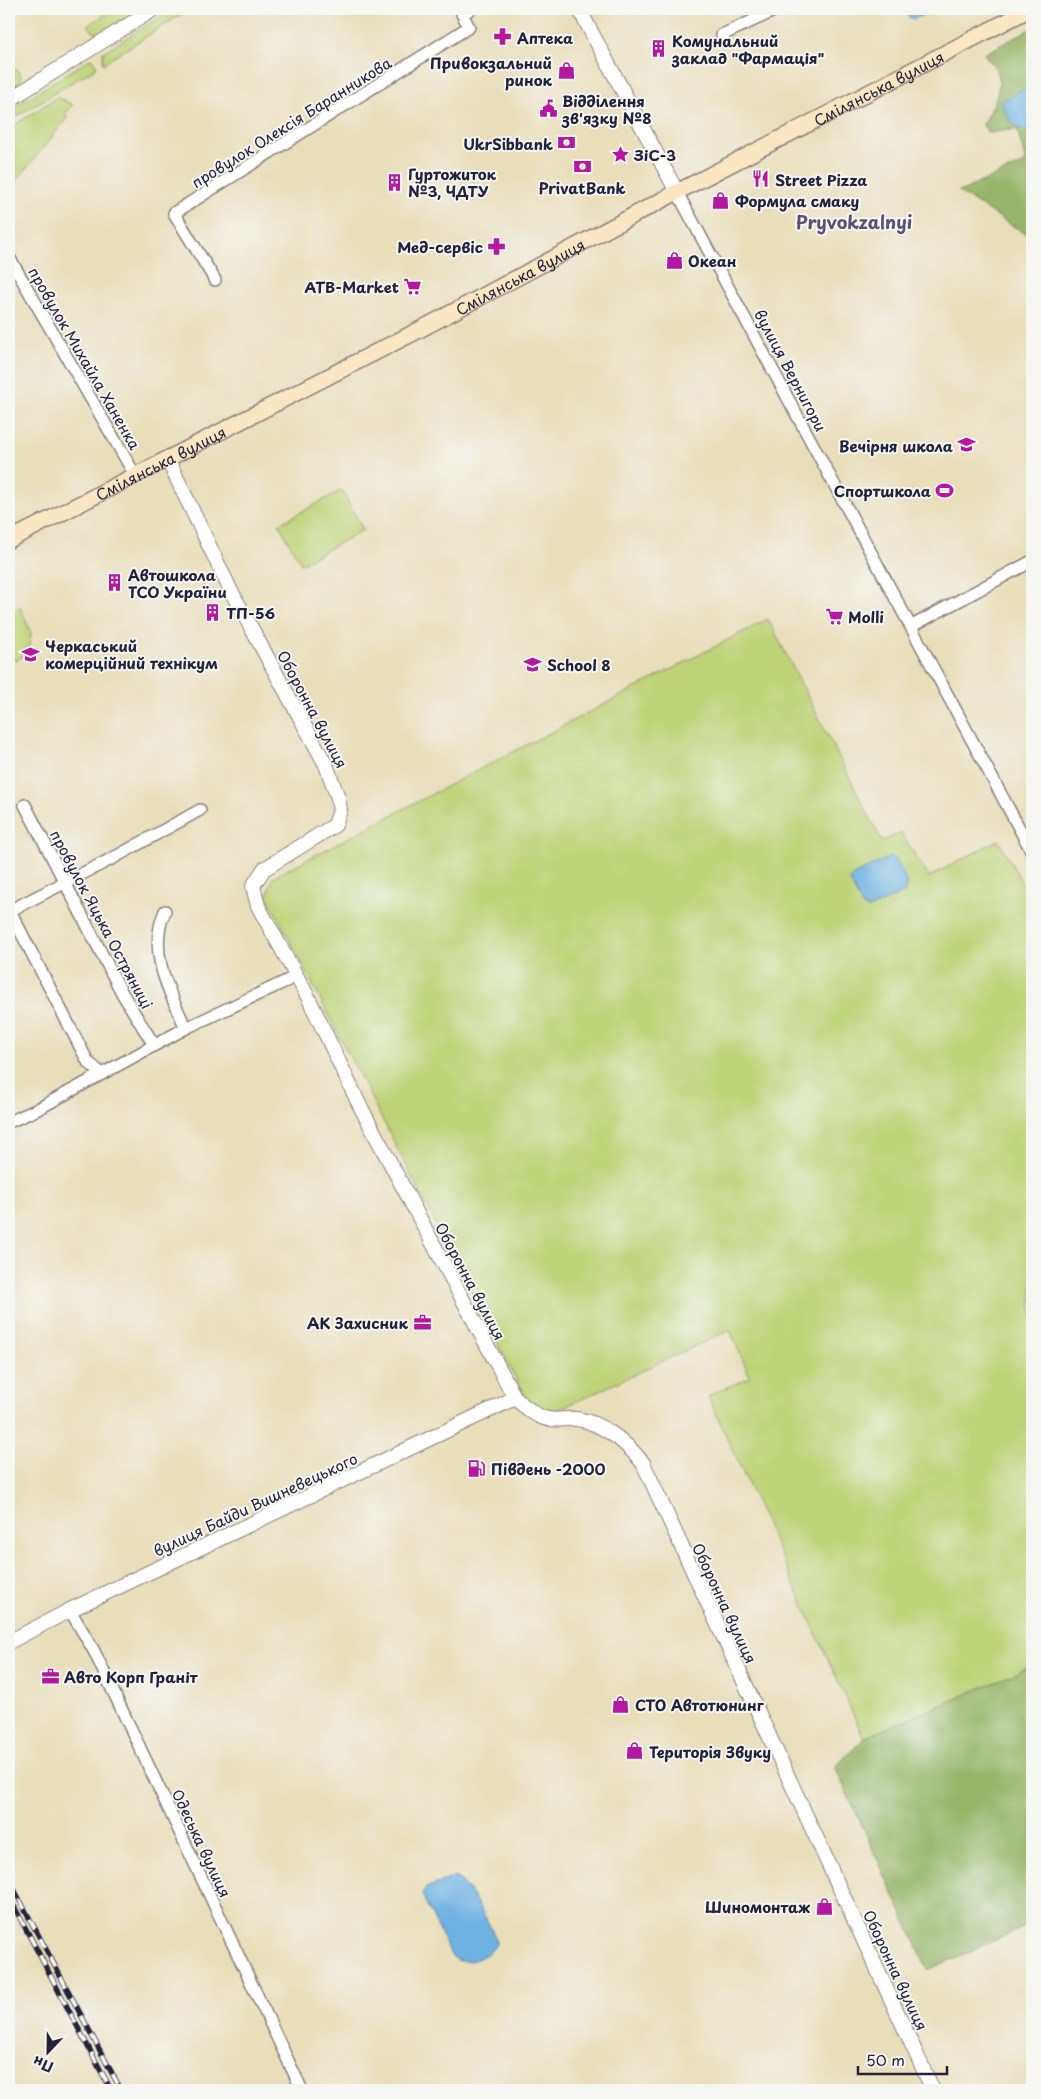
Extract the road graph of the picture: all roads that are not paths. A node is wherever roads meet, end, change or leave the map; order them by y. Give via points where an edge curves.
1 (154, 9) edge
2 (471, 9) edge
3 (579, 9) edge
4 (778, 9) edge
5 (1030, 9) edge
6 (722, 35) dead end
7 (9, 100) edge
8 (678, 192) junction
9 (9, 258) edge
10 (215, 280) dead end
11 (167, 458) junction
12 (135, 475) junction
13 (9, 540) edge
14 (1032, 561) edge
15 (912, 626) junction
16 (25, 805) dead end
17 (200, 810) dead end
18 (1032, 852) edge
19 (65, 883) junction
20 (9, 910) edge
21 (165, 912) dead end
22 (297, 976) junction
23 (186, 1028) junction
24 (154, 1045) junction
25 (102, 1074) junction
26 (9, 1122) edge
27 (515, 1398) junction
28 (70, 1610) junction
29 (9, 1642) edge
30 (302, 2090) edge
31 (933, 2090) edge

1 - 7 street
2 - 10 street, провулок Олексія Баранникова via 462,14 469,27 174,213
3 - 8 street, вулиця Вернигори
4 - 6 street
5 - 8 main road, Смілянська вулиця
8 - 11 main road, Смілянська вулиця via 421,329
8 - 15 street, вулиця Вернигори
9 - 12 street, провулок Михайла Ханенка
11 - 12 main road, Смілянська вулиця
11 - 22 street, Оборонна вулиця via 230,589 326,765 338,798 340,810 335,825 264,868 253,886 258,906
12 - 13 main road, Смілянська вулиця
14 - 15 street
15 - 18 street, вулиця Вернигори
16 - 19 street, провулок Яцька Остряниці
17 - 19 street
19 - 20 street
19 - 24 street, провулок Яцька Остряниці via 122,993
20 - 25 street via 88,1062
21 - 23 street via 158,936 161,966
22 - 23 street
22 - 27 street, Оборонна вулиця via 358,1104
23 - 24 street
24 - 25 street
25 - 26 street
27 - 28 street, вулиця Байди Вишневецького
27 - 31 street, Оборонна вулиця via 530,1411 547,1419 577,1419 603,1429 618,1437 643,1463
28 - 29 street, вулиця Байди Вишневецького
28 - 30 street, Одеська вулиця via 94,1651

